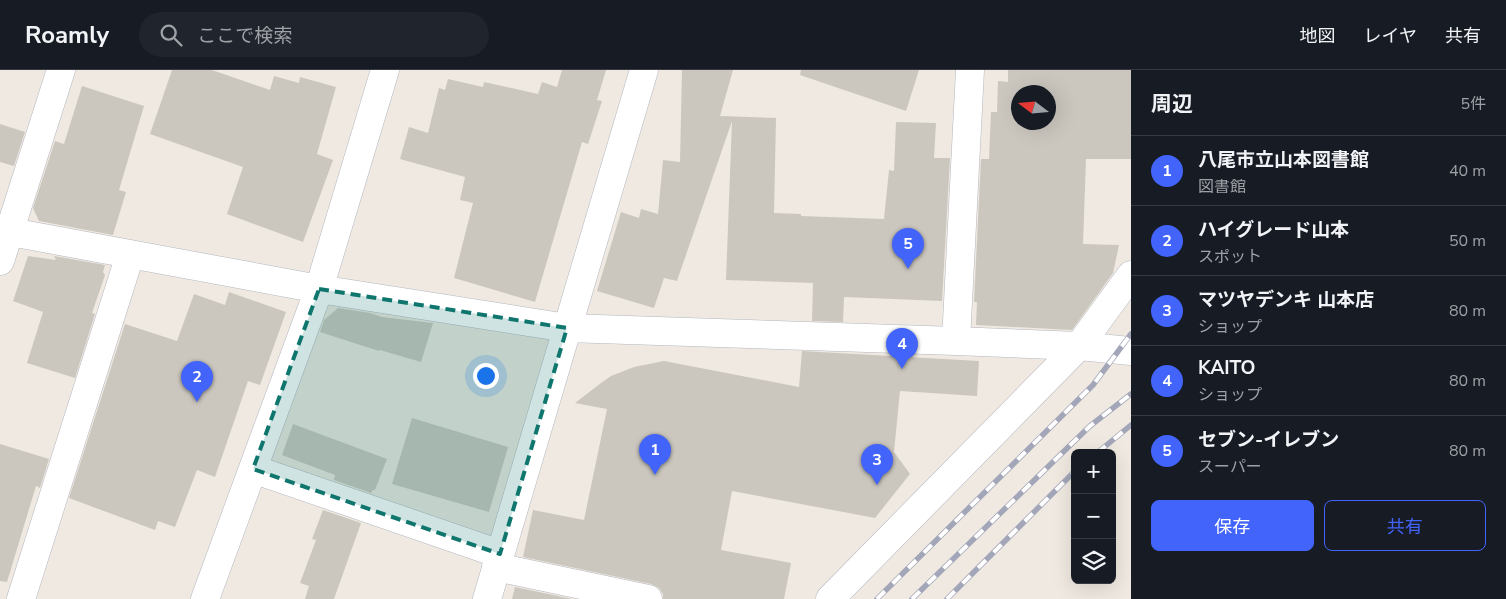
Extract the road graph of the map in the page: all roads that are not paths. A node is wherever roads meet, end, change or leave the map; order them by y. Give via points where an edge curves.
1 (62, 70) edge
2 (385, 70) edge
3 (644, 70) edge
4 (970, 70) edge
5 (4, 231) edge
6 (130, 255) junction
7 (0, 261) edge
8 (1131, 275) edge
9 (319, 289) junction
10 (568, 328) junction
11 (956, 341) junction
12 (1079, 346) junction
13 (1131, 351) edge
14 (253, 469) junction
15 (498, 561) junction
16 (21, 599) edge
17 (205, 599) edge
18 (487, 599) edge
19 (648, 599) edge
20 (830, 599) edge

1 - 5 street
2 - 9 street
3 - 10 street
4 - 11 street
5 - 6 street
5 - 7 street
6 - 9 street
6 - 16 street
8 - 12 street
9 - 10 street
9 - 14 street
10 - 11 street
10 - 15 street
11 - 12 street
12 - 13 street
12 - 20 street
14 - 15 street
14 - 17 street
15 - 18 street
15 - 19 street

